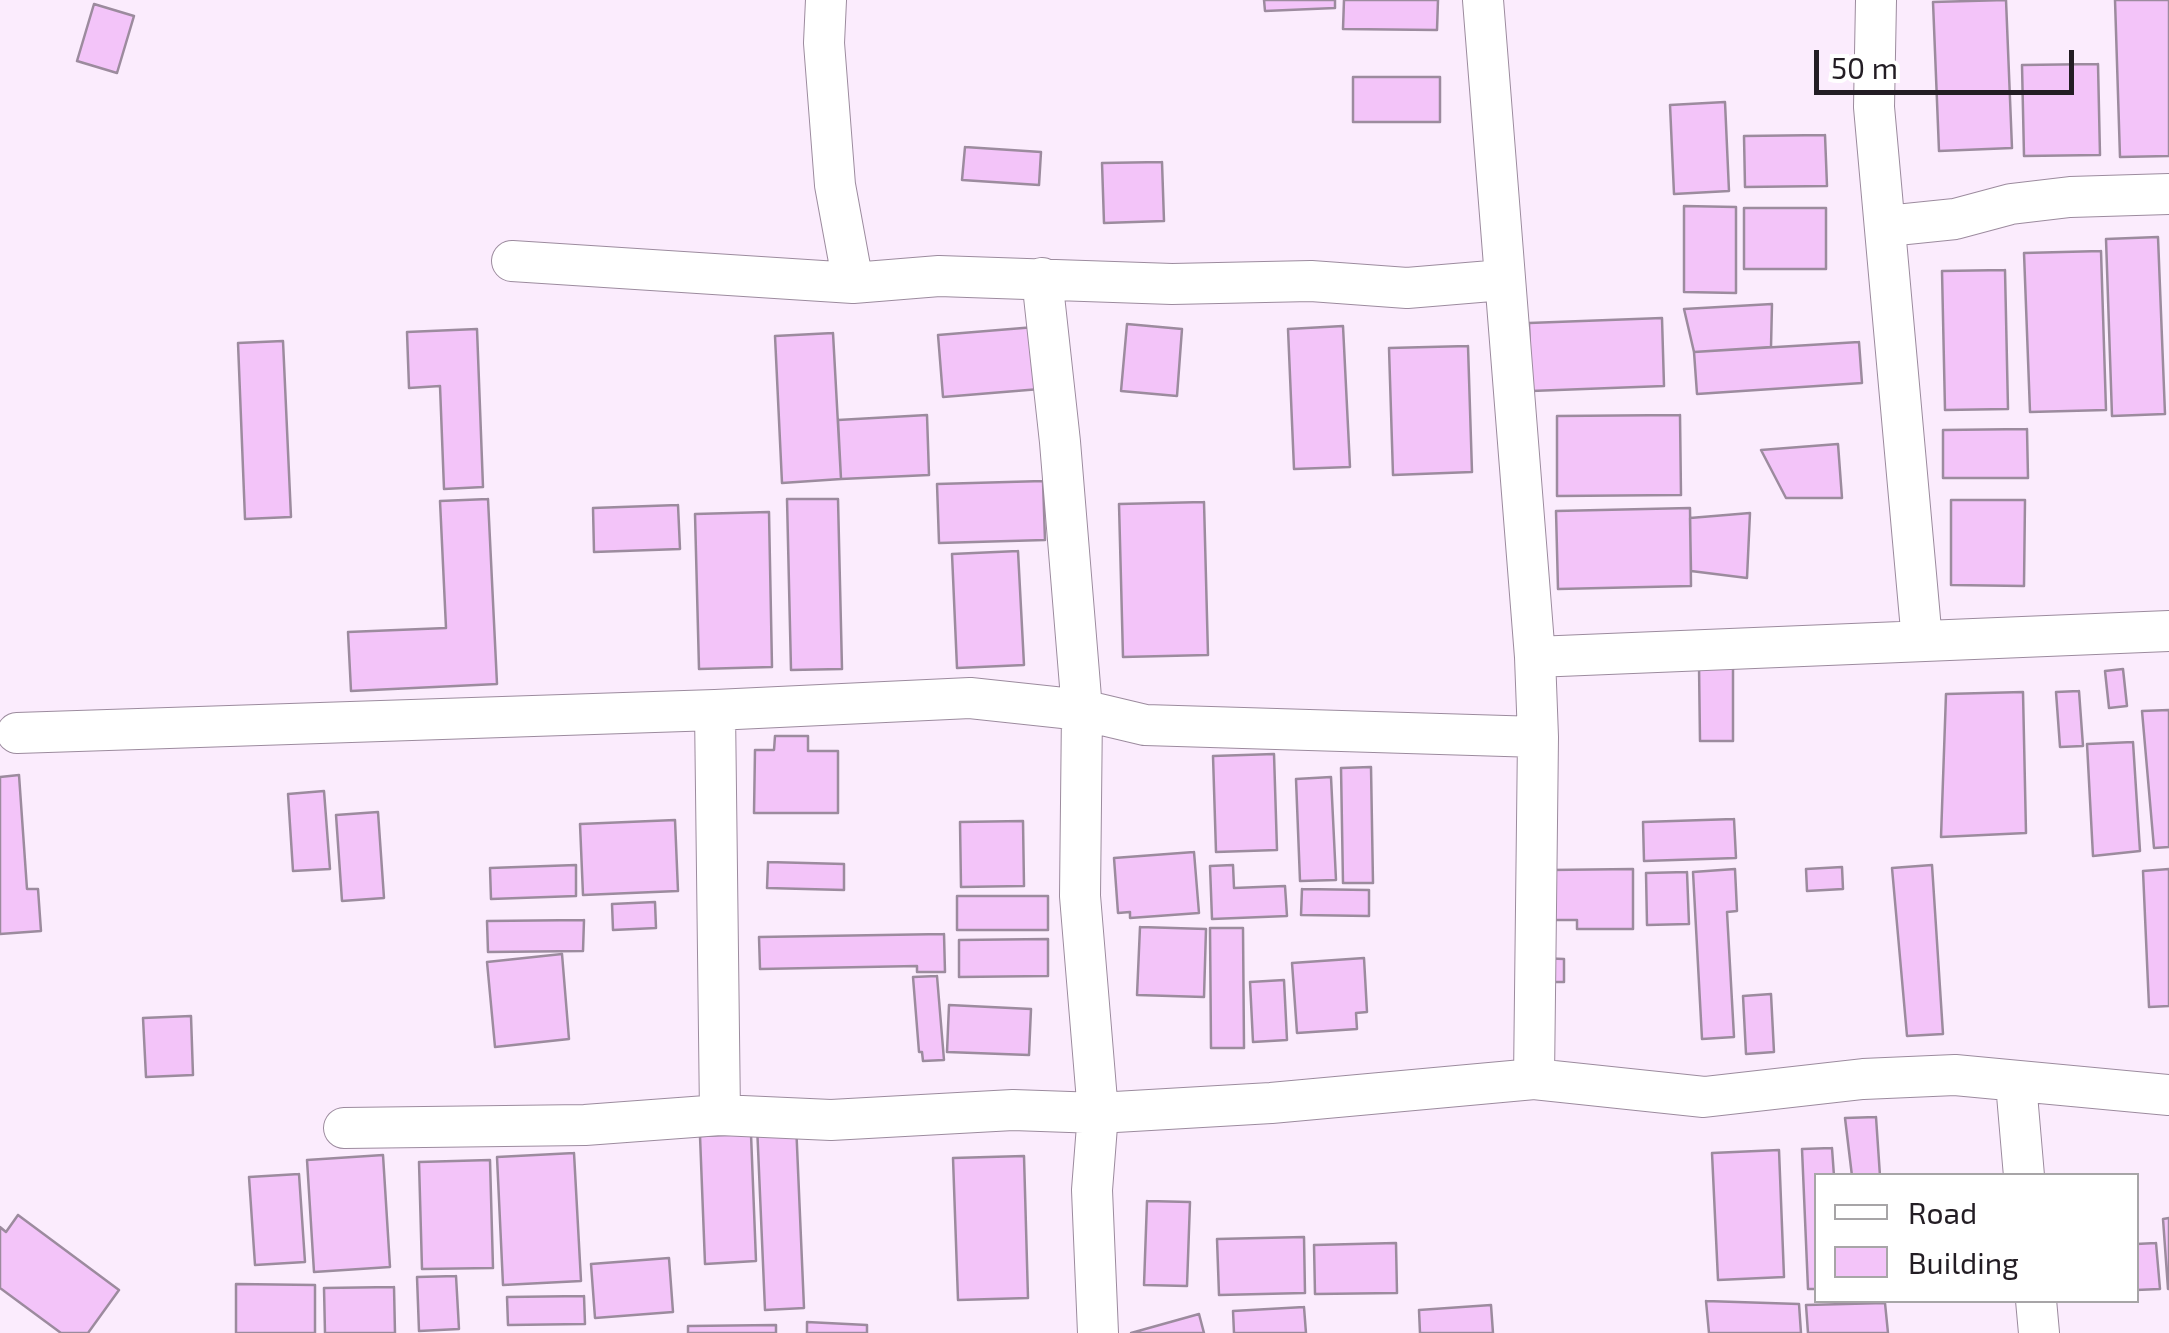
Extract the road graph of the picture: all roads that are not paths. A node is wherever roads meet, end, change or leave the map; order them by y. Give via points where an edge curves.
1 (826, 0) edge
2 (1483, 0) edge
3 (1876, 0) edge
4 (2169, 194) edge
5 (1887, 226) junction
6 (512, 262) dead end
7 (1042, 278) junction
8 (1504, 280) junction
9 (853, 283) junction
10 (2169, 631) edge
11 (1922, 641) junction
12 (1535, 656) junction
13 (715, 710) junction
14 (1082, 710) junction
15 (17, 733) dead end
16 (1538, 737) junction
17 (1534, 1079) junction
18 (2016, 1083) junction
19 (2169, 1095) edge
20 (1098, 1114) junction
21 (720, 1115) junction
22 (344, 1128) dead end
23 (2024, 1173) edge
24 (2036, 1303) edge
25 (1098, 1333) edge
26 (2039, 1333) edge

1 - 9 street via 835,186
2 - 8 street
3 - 5 street via 1874,107
4 - 5 street via 2070,197
5 - 11 street
6 - 9 street
7 - 8 street via 1407,288
7 - 9 street
7 - 14 street
8 - 12 street
10 - 11 street
11 - 12 street
12 - 16 street
13 - 14 street via 970,698
13 - 15 street
13 - 21 street
14 - 16 street via 1146,725
14 - 20 street via 1080,896
16 - 17 street
17 - 18 street via 1704,1097 1863,1079 1955,1076
17 - 20 street
18 - 19 street
18 - 23 street
20 - 21 street via 1012,1110 831,1120
20 - 25 street via 1092,1190
21 - 22 street via 585,1125
24 - 26 street

